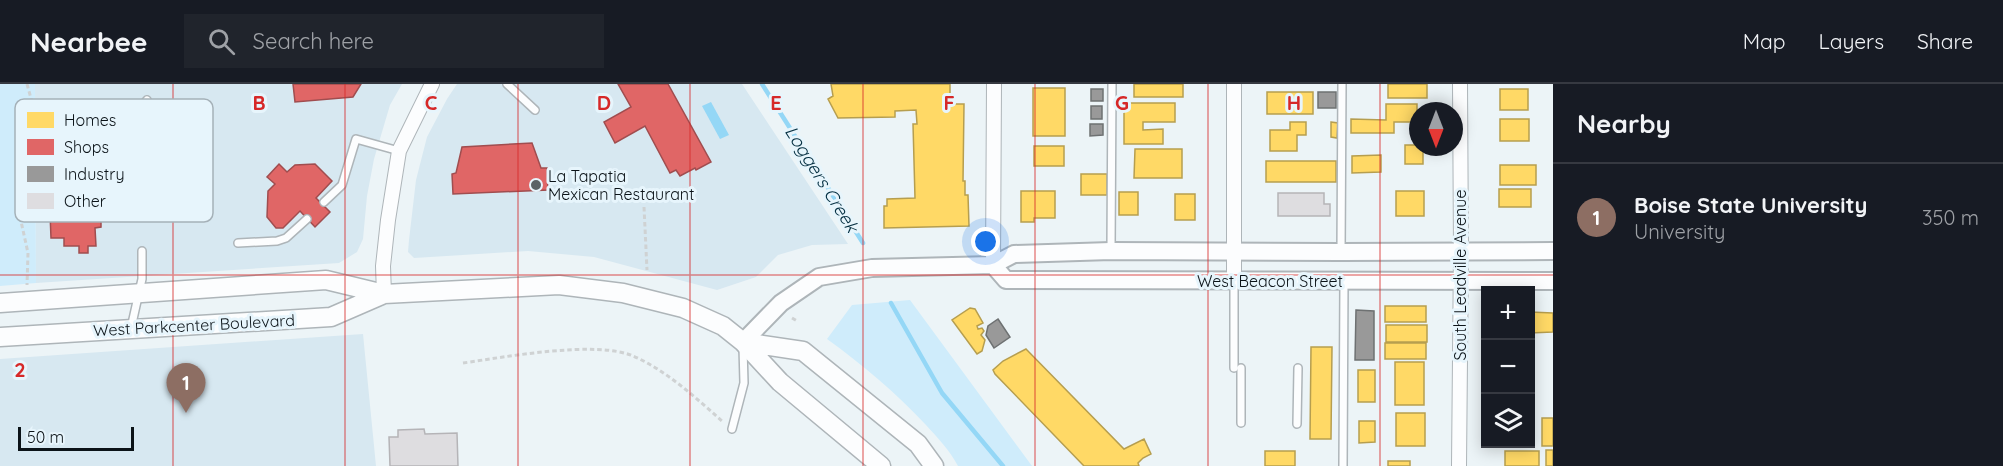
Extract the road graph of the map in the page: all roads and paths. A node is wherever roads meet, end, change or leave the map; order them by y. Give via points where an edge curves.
1 (27, 84) edge
2 (432, 84) edge
3 (507, 84) edge
4 (994, 84) edge
5 (1112, 84) edge
6 (1234, 84) edge
7 (1342, 84) edge
8 (1460, 84) edge
9 (31, 99) edge
10 (535, 110) dead end
11 (399, 151) junction
12 (324, 202) dead end
13 (644, 207) dead end
14 (307, 219) dead end
15 (21, 222) edge
16 (238, 243) dead end
17 (1461, 250) junction
18 (142, 251) dead end
19 (1112, 251) junction
20 (1234, 251) junction
21 (1553, 251) edge
22 (1341, 252) junction
23 (993, 265) junction
24 (647, 270) dead end
25 (1344, 280) junction
26 (1461, 281) junction
27 (1553, 281) edge
28 (1234, 282) junction
29 (27, 286) dead end
30 (139, 294) junction
31 (384, 294) junction
32 (0, 303) edge
33 (792, 318) dead end
34 (797, 321) dead end
35 (131, 328) junction
36 (0, 336) edge
37 (743, 342) junction
38 (463, 363) dead end
39 (1298, 368) dead end
40 (1241, 423) dead end
41 (1298, 424) dead end
42 (732, 429) joint
43 (881, 466) edge
44 (934, 466) edge
45 (1343, 466) edge
46 (1459, 466) edge

1 - 9 path
2 - 11 street
3 - 10 lane
4 - 23 street
5 - 19 lane
6 - 20 street
7 - 22 lane
8 - 17 street, South Leadville Avenue
11 - 12 lane via 356,139 342,185
11 - 31 street via 383,266
13 - 24 path
14 - 16 lane via 286,238
15 - 29 path via 28,253
17 - 21 street, West Beacon Street
17 - 22 street, West Beacon Street
17 - 26 street, South Leadville Avenue
18 - 30 lane
19 - 20 street, West Beacon Street
19 - 23 street, West Beacon Street via 1014,254
20 - 22 street, West Beacon Street
20 - 28 street
23 - 28 street, West Beacon Street via 1006,280
23 - 37 street, West Beacon Street via 872,268 819,277 781,303
25 - 26 street, West Beacon Street
25 - 28 street, West Beacon Street
25 - 45 lane
26 - 27 street, West Beacon Street
26 - 46 street, South Leadville Avenue
28 - 40 lane
30 - 31 main road, West Parkcenter Boulevard via 326,280
30 - 32 main road, West Parkcenter Boulevard
30 - 35 lane
31 - 35 main road, West Parkcenter Boulevard via 331,317
31 - 37 main road, West Parkcenter Boulevard via 559,285 623,293 683,308 723,326
33 - 34 path
35 - 36 main road, West Parkcenter Boulevard
37 - 42 lane via 744,383
37 - 43 main road, West Parkcenter Boulevard via 780,382
37 - 44 main road, West Parkcenter Boulevard via 802,351 918,444
38 - 42 path via 537,353 611,350 633,356 660,372
39 - 41 lane

